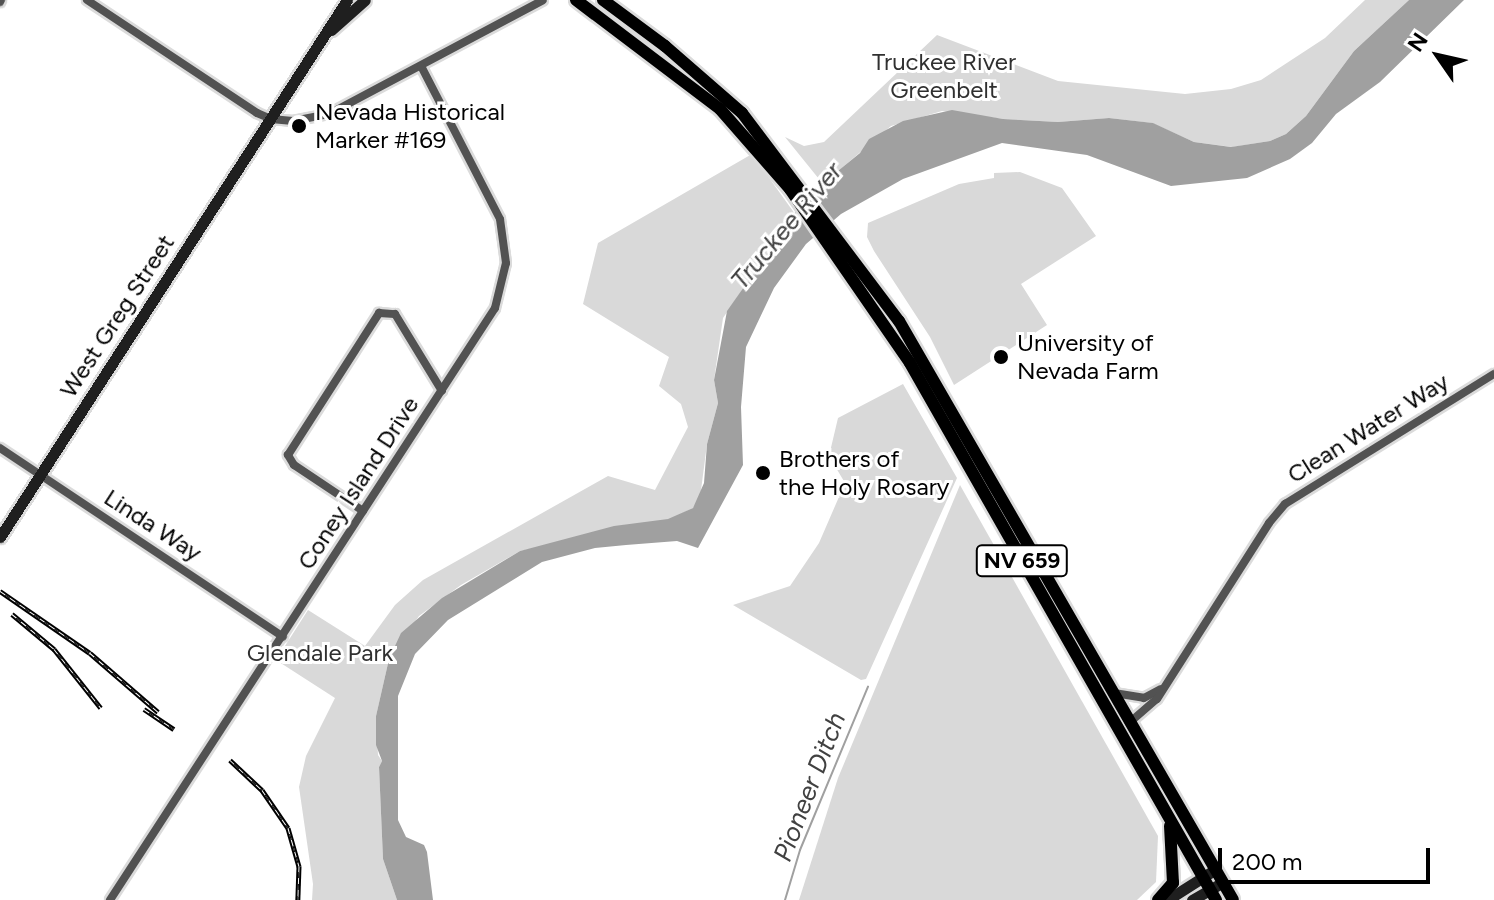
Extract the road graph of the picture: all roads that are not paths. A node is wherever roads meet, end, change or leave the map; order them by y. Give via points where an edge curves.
1 (87, 0) edge
2 (347, 0) edge
3 (365, 0) edge
4 (543, 0) edge
5 (576, 0) edge
6 (603, 0) edge
7 (328, 33) junction
8 (421, 66) junction
9 (271, 119) junction
10 (793, 186) junction
11 (1494, 374) edge
12 (442, 391) junction
13 (940, 401) junction
14 (0, 448) edge
15 (40, 475) junction
16 (363, 511) junction
17 (0, 537) edge
18 (283, 637) junction
19 (1164, 685) junction
20 (1111, 693) junction
21 (1129, 723) junction
22 (1168, 815) junction
23 (1215, 869) junction
24 (1203, 878) junction
25 (1222, 883) junction
26 (1213, 895) edge
27 (110, 900) edge
28 (1158, 900) edge
29 (1167, 900) edge
30 (1192, 900) edge
31 (1233, 900) edge

1 - 9 street
2 - 7 main road
3 - 7 main road
4 - 8 street
5 - 10 main road, NV 659 via 720,109
6 - 10 main road, NV 659 via 721,93 764,139
7 - 9 main road, West Greg Street
8 - 9 street via 329,114
8 - 12 street, Coney Island Drive via 495,206 505,246 495,308
9 - 15 main road, West Greg Street
10 - 13 main road, NV 659
11 - 19 street, Clean Water Way via 1285,504
12 - 16 street, Coney Island Drive
12 - 16 street via 395,314 379,313 288,455 294,465
13 - 20 main road, NV 659
13 - 22 main road, NV 659
14 - 15 street, Linda Way
15 - 17 main road, West Greg Street
15 - 18 street, Linda Way
16 - 18 street, Coney Island Drive
18 - 27 street, Coney Island Drive
19 - 20 street via 1144,698
19 - 21 street, Clean Water Way via 1154,704
20 - 21 main road, NV 659
21 - 23 main road, NV 659
22 - 24 main road, NV 659
22 - 28 main road via 1174,876
23 - 24 main road
23 - 25 main road, NV 659
24 - 26 main road, NV 659
24 - 29 main road
25 - 26 main road
25 - 31 main road, NV 659
26 - 30 main road

